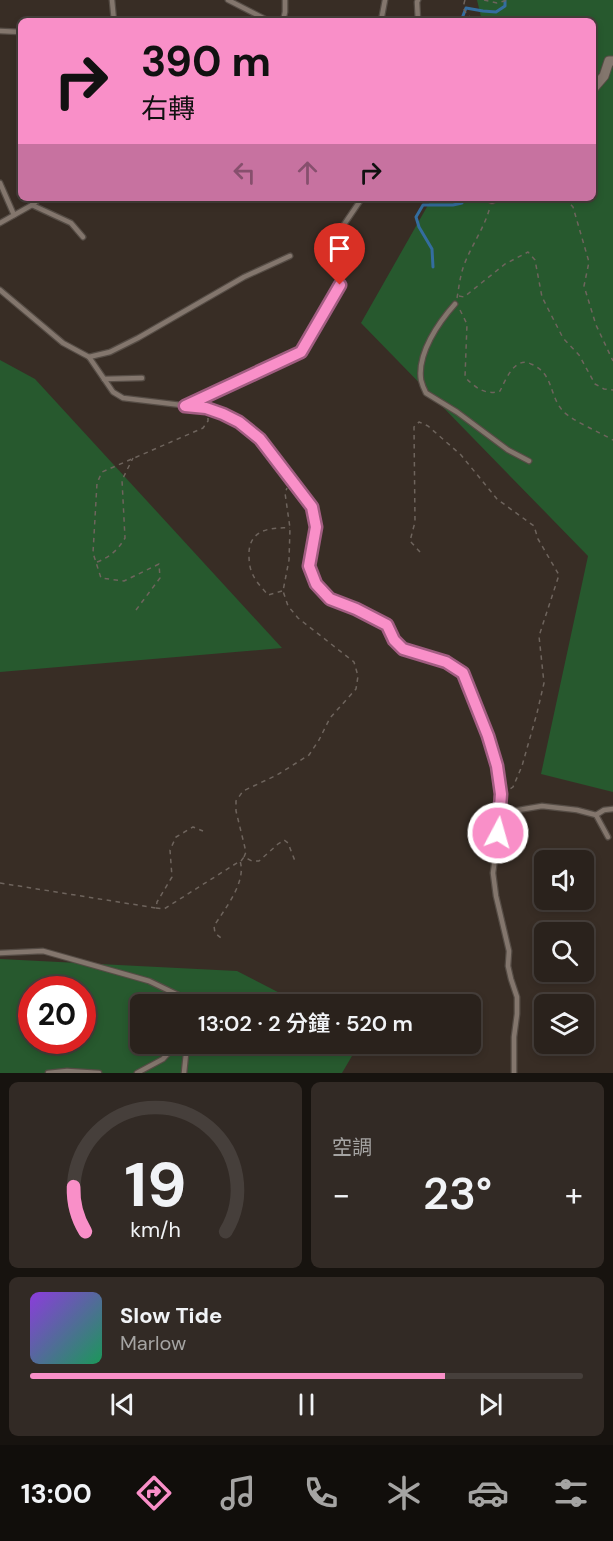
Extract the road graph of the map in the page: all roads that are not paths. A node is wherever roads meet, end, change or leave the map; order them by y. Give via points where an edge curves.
1 (112, 0) edge
2 (228, 0) edge
3 (285, 0) edge
4 (384, 0) edge
5 (418, 0) edge
6 (114, 18) edge
7 (263, 18) edge
8 (284, 18) edge
9 (381, 18) edge
10 (418, 18) edge
11 (0, 31) edge
12 (18, 32) edge
13 (613, 61) edge
14 (596, 85) edge
15 (0, 183) edge
16 (37, 201) edge
17 (360, 201) edge
18 (32, 205) junction
19 (14, 215) junction
20 (0, 223) edge
21 (83, 237) dead end
22 (290, 256) dead end
23 (0, 290) edge
24 (456, 304) road end
25 (89, 357) junction
26 (142, 378) dead end
27 (104, 379) junction
28 (185, 406) junction
29 (529, 461) dead end
30 (613, 809) edge
31 (501, 813) junction
32 (596, 815) junction
33 (608, 837) dead end
34 (0, 953) edge
35 (176, 994) edge
36 (168, 1054) edge
37 (185, 1054) edge
38 (48, 1073) edge
39 (99, 1073) edge
40 (137, 1073) edge
41 (184, 1073) edge
42 (514, 1073) edge

1 - 6 lane
2 - 7 lane
3 - 8 lane
4 - 9 lane
5 - 10 lane
11 - 12 lane
13 - 14 street via 609,61
15 - 19 lane
16 - 18 lane
17 - 28 lane via 342,226 340,285 301,352
18 - 19 lane
18 - 21 lane via 71,223
19 - 20 lane
22 - 25 lane via 244,277 138,338
23 - 25 lane via 63,343
24 - 29 lane via 429,341 421,367 426,393
25 - 27 lane
26 - 27 lane
27 - 28 lane via 123,398
28 - 31 lane via 206,408 239,422 260,439 290,477 312,507 316,527 309,566 316,584 330,599 387,625 403,649 446,662 463,673 497,766
30 - 32 lane
31 - 32 lane via 542,806
31 - 42 lane via 493,873 517,997
32 - 33 lane
34 - 35 lane via 43,951 149,981
36 - 40 lane
37 - 41 lane
38 - 39 lane

